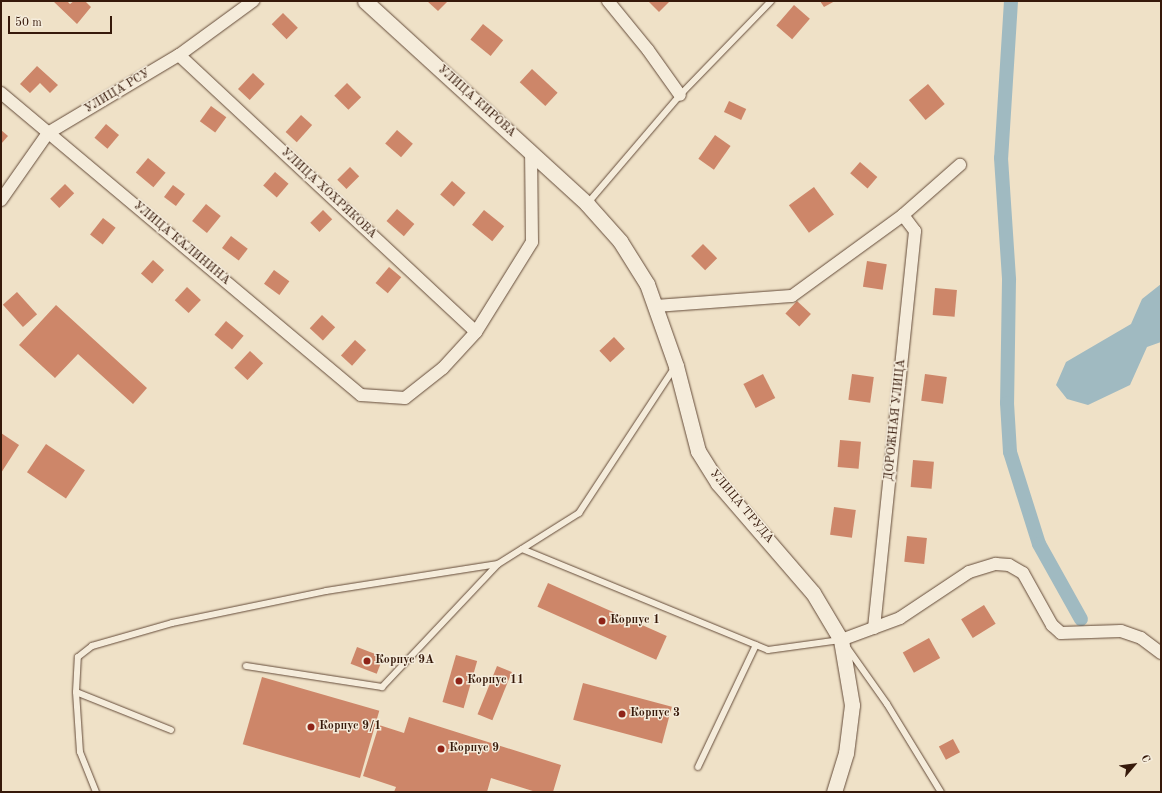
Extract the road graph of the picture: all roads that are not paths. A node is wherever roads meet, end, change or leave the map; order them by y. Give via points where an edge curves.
1 (253, 1) edge
2 (365, 1) edge
3 (608, 1) edge
4 (771, 1) edge
5 (179, 55) junction
6 (1, 93) edge
7 (680, 95) junction
8 (48, 133) junction
9 (531, 152) junction
10 (960, 165) dead end
11 (1, 200) edge
12 (587, 204) junction
13 (903, 215) junction
14 (655, 306) junction
15 (476, 332) junction
16 (676, 366) junction
17 (522, 549) junction
18 (498, 564) junction
19 (874, 628) junction
20 (841, 640) junction
21 (756, 645) junction
22 (1161, 653) edge
23 (246, 666) dead end
24 (76, 692) junction
25 (171, 730) dead end
26 (698, 767) dead end
27 (96, 792) edge
28 (834, 792) edge
29 (941, 792) edge

1 - 5 street, УЛИЦА РСУ
2 - 9 street, УЛИЦА КИРОВА
3 - 7 street
4 - 7 lane
5 - 8 street, УЛИЦА РСУ
5 - 15 street, УЛИЦА ХОХРЯКОВА
6 - 8 street, УЛИЦА КАЛИНИНА
7 - 12 lane
8 - 11 street, УЛИЦА РСУ
8 - 15 street, УЛИЦА КАЛИНИНА via 361,395 405,398 443,368
9 - 12 street, УЛИЦА КИРОВА
9 - 15 street via 532,242
10 - 13 street
12 - 14 street, УЛИЦА ТРУДА via 620,241 647,284
13 - 14 street via 792,296
13 - 19 street, ДОРОЖНАЯ УЛИЦА via 915,231
14 - 16 street, УЛИЦА ТРУДА
16 - 17 lane via 579,513
16 - 20 street, УЛИЦА ТРУДА via 698,451 718,483 813,593
17 - 18 lane
17 - 21 lane
18 - 23 lane via 382,687
18 - 24 lane via 326,591 172,623 92,646 78,656
19 - 20 street
19 - 22 street via 900,618 970,572 996,564 1009,564 1023,573 1052,625 1061,633 1121,631 1141,638
20 - 21 lane via 768,650
20 - 28 street, УЛИЦА ТРУДА via 852,706 846,753
20 - 29 lane via 888,704
21 - 26 lane
24 - 25 lane
24 - 27 lane via 80,752

